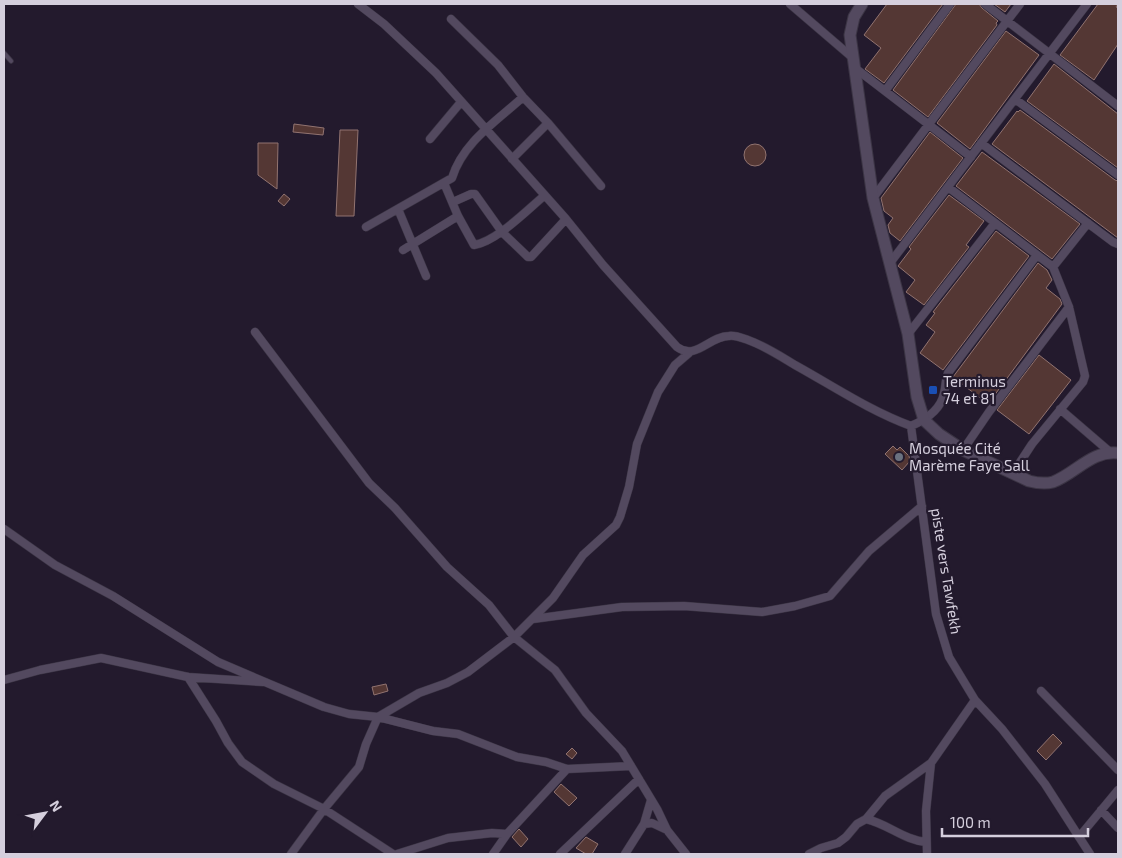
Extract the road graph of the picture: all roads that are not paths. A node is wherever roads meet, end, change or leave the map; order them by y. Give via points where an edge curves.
1 (358, 4) edge
2 (790, 4) edge
3 (862, 4) edge
4 (950, 4) edge
5 (985, 4) edge
6 (1020, 4) edge
7 (1087, 4) edge
8 (452, 19) dead end
9 (1008, 21) junction
10 (4, 53) edge
11 (1050, 53) junction
12 (11, 61) dead end
13 (854, 63) junction
14 (886, 91) junction
15 (523, 96) junction
16 (1015, 99) junction
17 (461, 102) junction
18 (1118, 106) edge
19 (548, 123) junction
20 (929, 124) junction
21 (485, 129) junction
22 (430, 139) dead end
23 (981, 143) junction
24 (971, 157) junction
25 (512, 159) junction
26 (1118, 175) edge
27 (444, 183) junction
28 (601, 186) dead end
29 (948, 186) junction
30 (544, 196) junction
31 (873, 198) junction
32 (453, 202) junction
33 (398, 209) junction
34 (458, 216) junction
35 (566, 219) junction
36 (995, 223) junction
37 (1088, 224) junction
38 (366, 227) dead end
39 (502, 232) junction
40 (414, 244) junction
41 (1118, 244) edge
42 (403, 250) dead end
43 (1037, 255) junction
44 (890, 263) junction
45 (1053, 267) junction
46 (426, 276) dead end
47 (1069, 307) junction
48 (255, 332) dead end
49 (908, 334) junction
50 (689, 353) junction
51 (1060, 409) junction
52 (924, 420) junction
53 (911, 426) junction
54 (963, 450) junction
55 (1114, 452) edge
56 (1013, 473) junction
57 (922, 506) junction
58 (4, 530) edge
59 (533, 619) junction
60 (514, 637) junction
61 (188, 678) junction
62 (4, 680) edge
63 (270, 683) junction
64 (1041, 692) dead end
65 (975, 700) junction
66 (378, 717) junction
67 (930, 762) junction
68 (631, 766) junction
69 (567, 769) junction
70 (1118, 770) edge
71 (639, 779) junction
72 (1118, 790) edge
73 (651, 800) junction
74 (324, 809) junction
75 (1101, 810) junction
76 (866, 819) junction
77 (644, 824) junction
78 (1118, 828) edge
79 (667, 830) junction
80 (508, 834) junction
81 (1080, 837) junction
82 (926, 842) junction
83 (291, 854) edge
84 (393, 854) edge
85 (397, 854) edge
86 (493, 854) edge
87 (560, 854) edge
88 (625, 854) edge
89 (686, 854) edge
90 (809, 854) edge
91 (927, 854) edge
92 (1090, 854) edge

1 - 17 street via 436,73
2 - 13 street
3 - 13 street via 854,17 850,35
4 - 14 street
5 - 9 street
6 - 9 street
7 - 11 street
8 - 15 street via 498,65
9 - 11 street
9 - 20 street
10 - 12 lane
11 - 16 street
11 - 18 street
13 - 14 street
13 - 31 street
14 - 20 street
15 - 19 street
15 - 21 street
16 - 23 street
16 - 26 street
17 - 21 street
17 - 22 street
19 - 25 street
19 - 28 street
20 - 24 street
20 - 31 street
21 - 25 street
21 - 27 street via 468,147 452,178
23 - 24 street
23 - 37 street
24 - 29 street
25 - 30 street
27 - 32 street
27 - 33 street
29 - 36 street
29 - 44 street
30 - 35 street
30 - 39 street
31 - 44 street
32 - 34 street
32 - 39 street via 475,194
33 - 38 street
33 - 40 street
34 - 39 street via 474,245
34 - 40 street
35 - 39 street via 528,257
35 - 50 street via 676,348
36 - 43 street
36 - 49 street
37 - 41 street
37 - 45 street
40 - 42 street
40 - 46 street
43 - 45 street
43 - 52 street via 948,373 943,399
44 - 49 street
45 - 47 street
47 - 51 street via 1085,376
47 - 54 street
48 - 60 street via 369,483 446,567 489,605
49 - 52 street via 917,397
50 - 53 street via 723,337 735,336 768,349 866,406
50 - 59 street via 675,366 658,392 637,444 629,487 616,525 583,555 553,598
51 - 55 street
51 - 56 street
52 - 53 street
52 - 54 street via 938,434
53 - 57 street, piste vers Tawfekh
54 - 56 street
55 - 56 street via 1093,458 1053,482 1029,481
57 - 59 street via 869,551 830,596 762,612 684,606 622,607
57 - 65 street, piste vers Tawfekh via 936,614 950,656
58 - 63 street via 55,565 113,596 218,662
59 - 60 street
60 - 66 street via 468,672 419,693
60 - 68 street via 554,670 586,714 622,751
61 - 62 street via 101,658
61 - 63 street
61 - 74 street via 242,762 274,784
63 - 66 street via 334,710
64 - 70 street
65 - 67 street
65 - 81 street, piste vers Tawfekh via 1020,751
66 - 69 street via 458,734 518,757
66 - 74 street via 359,766
67 - 76 street via 885,796
67 - 82 street
68 - 69 street
68 - 71 street
69 - 80 street
71 - 73 street
71 - 87 street
72 - 75 street
73 - 77 street
73 - 79 street
74 - 83 street
74 - 84 street
75 - 78 street
75 - 81 street
76 - 82 street via 882,823 919,842
76 - 90 street via 838,843
77 - 79 street via 652,823
77 - 88 street
79 - 89 street
80 - 85 street via 448,838
80 - 86 street
81 - 92 street, piste vers Tawfekh
82 - 91 street

